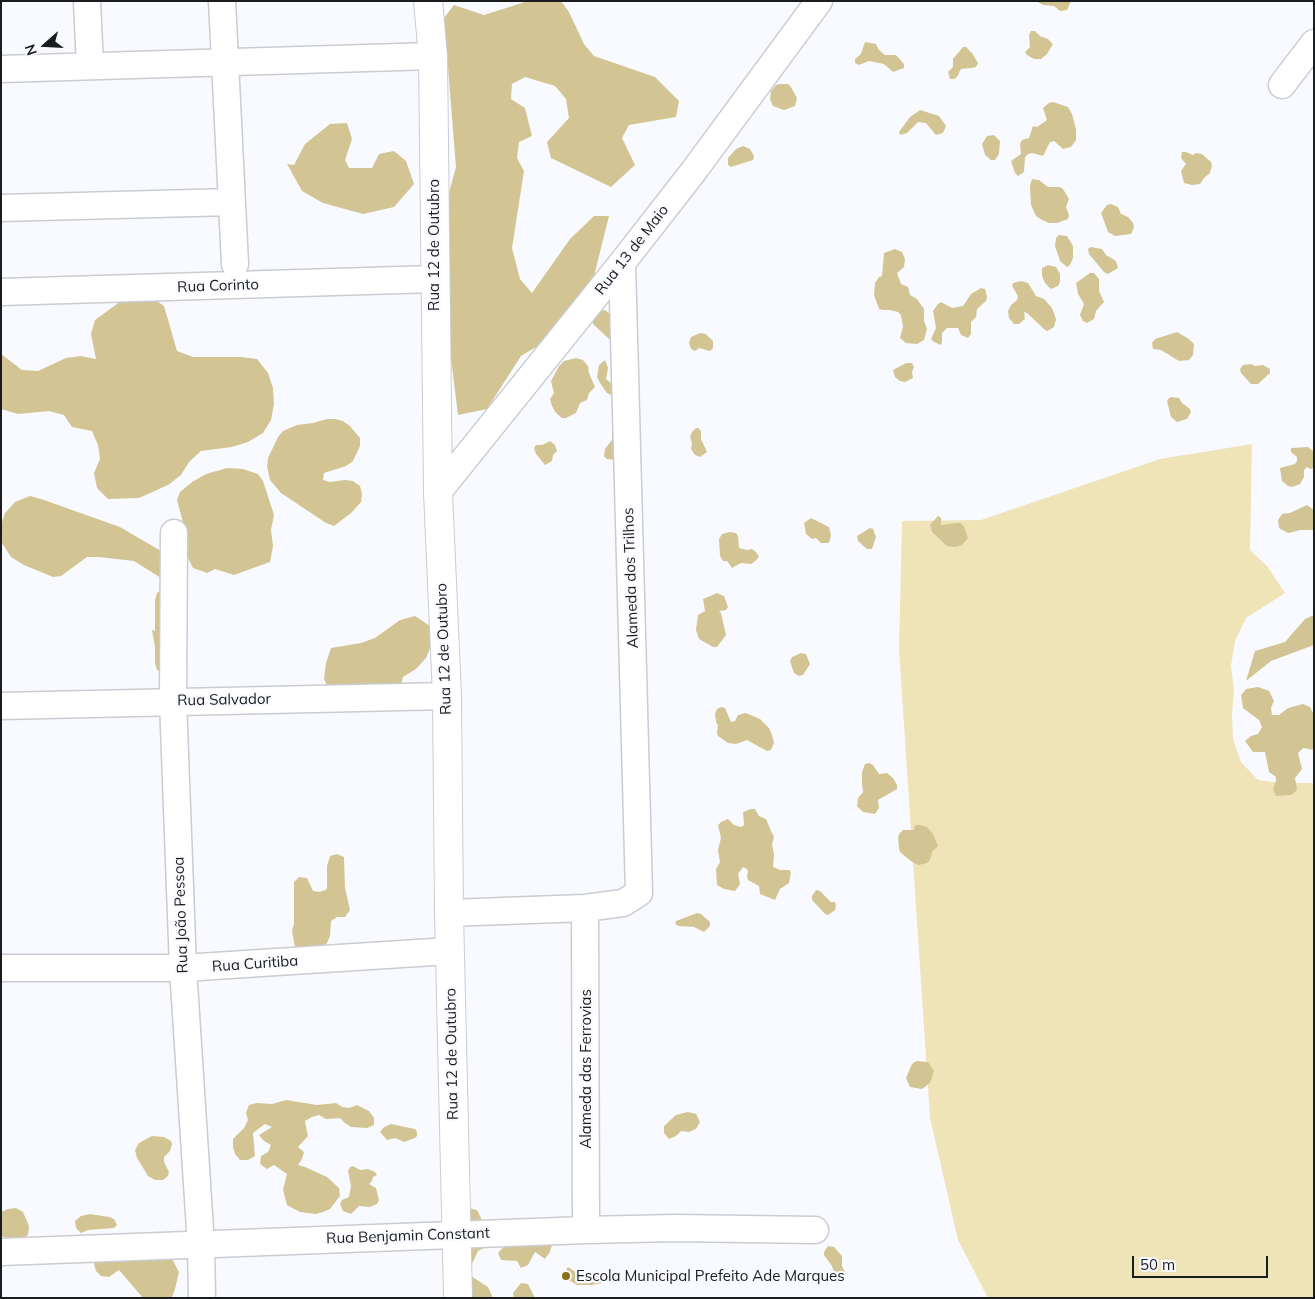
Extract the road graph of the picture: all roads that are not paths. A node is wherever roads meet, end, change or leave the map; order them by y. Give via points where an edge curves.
1 (87, 1) edge
2 (222, 1) edge
3 (428, 1) edge
4 (819, 1) edge
5 (1314, 43) edge
6 (433, 56) junction
7 (225, 62) junction
8 (90, 66) junction
9 (1, 69) edge
10 (1282, 85) dead end
11 (232, 202) junction
12 (1, 208) edge
13 (622, 263) junction
14 (235, 264) dead end
15 (434, 279) junction
16 (1, 292) edge
17 (438, 492) junction
18 (174, 533) dead end
19 (447, 696) junction
20 (174, 701) junction
21 (1, 706) edge
22 (586, 908) junction
23 (449, 913) junction
24 (450, 951) junction
25 (1, 968) edge
26 (183, 968) junction
27 (586, 1230) junction
28 (815, 1230) dead end
29 (457, 1234) junction
30 (201, 1245) junction
31 (1, 1252) edge
32 (202, 1298) edge
33 (458, 1298) edge

1 - 8 street
2 - 7 street
3 - 6 main road, Rua 12 de Outubro
4 - 13 street, Rua 13 de Maio
5 - 10 street
6 - 7 street
6 - 15 main road, Rua 12 de Outubro
7 - 8 street
7 - 11 street
8 - 9 street
11 - 12 street
11 - 14 street
13 - 17 street, Rua 13 de Maio
13 - 22 street, Alameda dos Trilhos via 640,893 623,903
15 - 16 street, Rua Corinto
15 - 17 main road, Rua 12 de Outubro
17 - 19 main road, Rua 12 de Outubro
18 - 20 street, Rua João Pessoa
19 - 20 street, Rua Salvador
19 - 23 main road, Rua 12 de Outubro
20 - 21 street, Rua Salvador
20 - 26 street, Rua João Pessoa
22 - 23 street
22 - 27 street, Alameda das Ferrovias
23 - 24 main road, Rua 12 de Outubro
24 - 26 street, Rua Curitiba
24 - 29 main road, Rua 12 de Outubro
25 - 26 street, Rua Curitiba
26 - 30 street, Rua João Pessoa
27 - 28 street, Rua Benjamin Constant
27 - 29 street, Rua Benjamin Constant
29 - 30 street, Rua Benjamin Constant
29 - 33 main road, Rua 12 de Outubro
30 - 31 street, Rua Benjamin Constant
30 - 32 street, Rua João Pessoa

